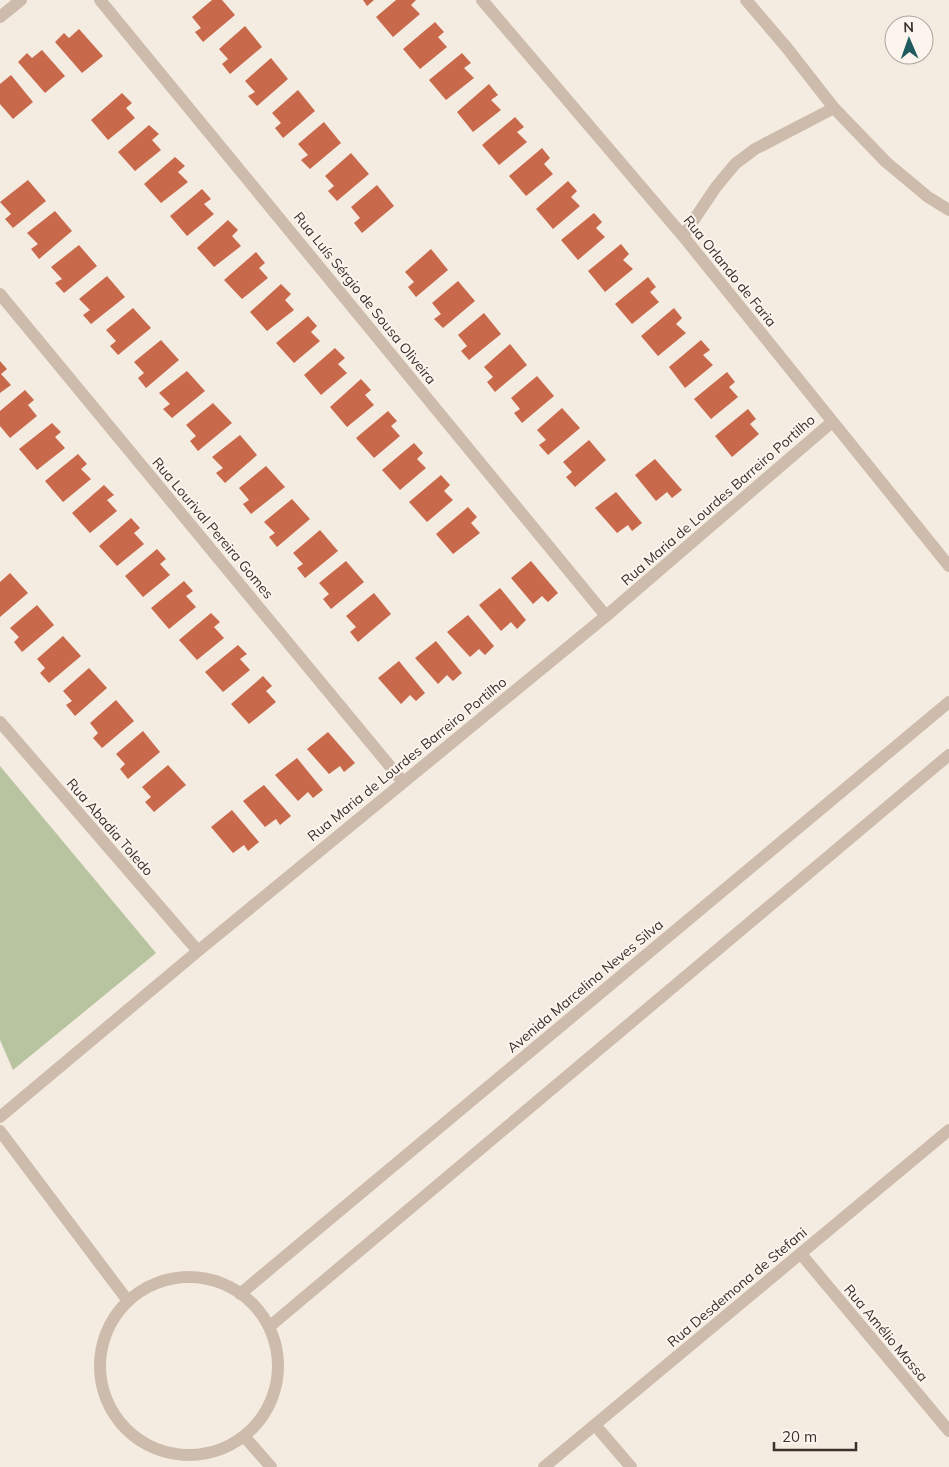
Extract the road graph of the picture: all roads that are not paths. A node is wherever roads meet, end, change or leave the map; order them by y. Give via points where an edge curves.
1 (21, 0) edge
2 (100, 0) edge
3 (482, 0) edge
4 (746, 0) edge
5 (0, 17) edge
6 (834, 108) junction
7 (949, 210) edge
8 (682, 236) junction
9 (0, 294) edge
10 (832, 422) junction
11 (949, 566) edge
12 (606, 616) junction
13 (949, 702) edge
14 (0, 722) edge
15 (949, 755) edge
16 (403, 782) junction
17 (198, 951) junction
18 (0, 1117) edge
19 (949, 1130) edge
20 (0, 1131) edge
21 (801, 1254) junction
22 (240, 1294) junction
23 (128, 1301) junction
24 (269, 1327) junction
25 (595, 1424) junction
26 (949, 1431) edge
27 (244, 1436) junction
28 (271, 1467) edge
29 (544, 1467) edge
30 (631, 1467) edge

1 - 5 street
2 - 12 street, Rua Luís Sérgio de Sousa Oliveira
3 - 8 street, Rua Orlando de Faria
4 - 6 street
6 - 7 street via 886,162
6 - 8 street via 755,149 735,164
8 - 10 street, Rua Orlando de Faria
9 - 16 street, Rua Lourival Pereira Gomes
10 - 11 street, Rua Orlando de Faria
10 - 12 street, Rua Maria de Lourdes Barreiro Portilho
12 - 16 street, Rua Maria de Lourdes Barreiro Portilho
13 - 22 street, Avenida Marcelina Neves Silva
14 - 17 street, Rua Abadia Toledo
15 - 24 street
16 - 17 street, Rua Maria de Lourdes Barreiro Portilho
17 - 18 street, Rua Maria de Lourdes Barreiro Portilho
19 - 21 street, Rua Desdemona de Stefani
20 - 23 street
21 - 25 street, Rua Desdemona de Stefani
21 - 26 street, Rua Amélio Massa
22 - 23 street via 219,1282 195,1278 170,1280 148,1287
22 - 24 street via 257,1308
23 - 27 street via 111,1322 101,1348 100,1375 106,1401 120,1425 141,1442 166,1453 194,1456 220,1450
24 - 27 street via 276,1346 276,1386 269,1405
25 - 29 street, Rua Desdemona de Stefani
25 - 30 street
27 - 28 street

